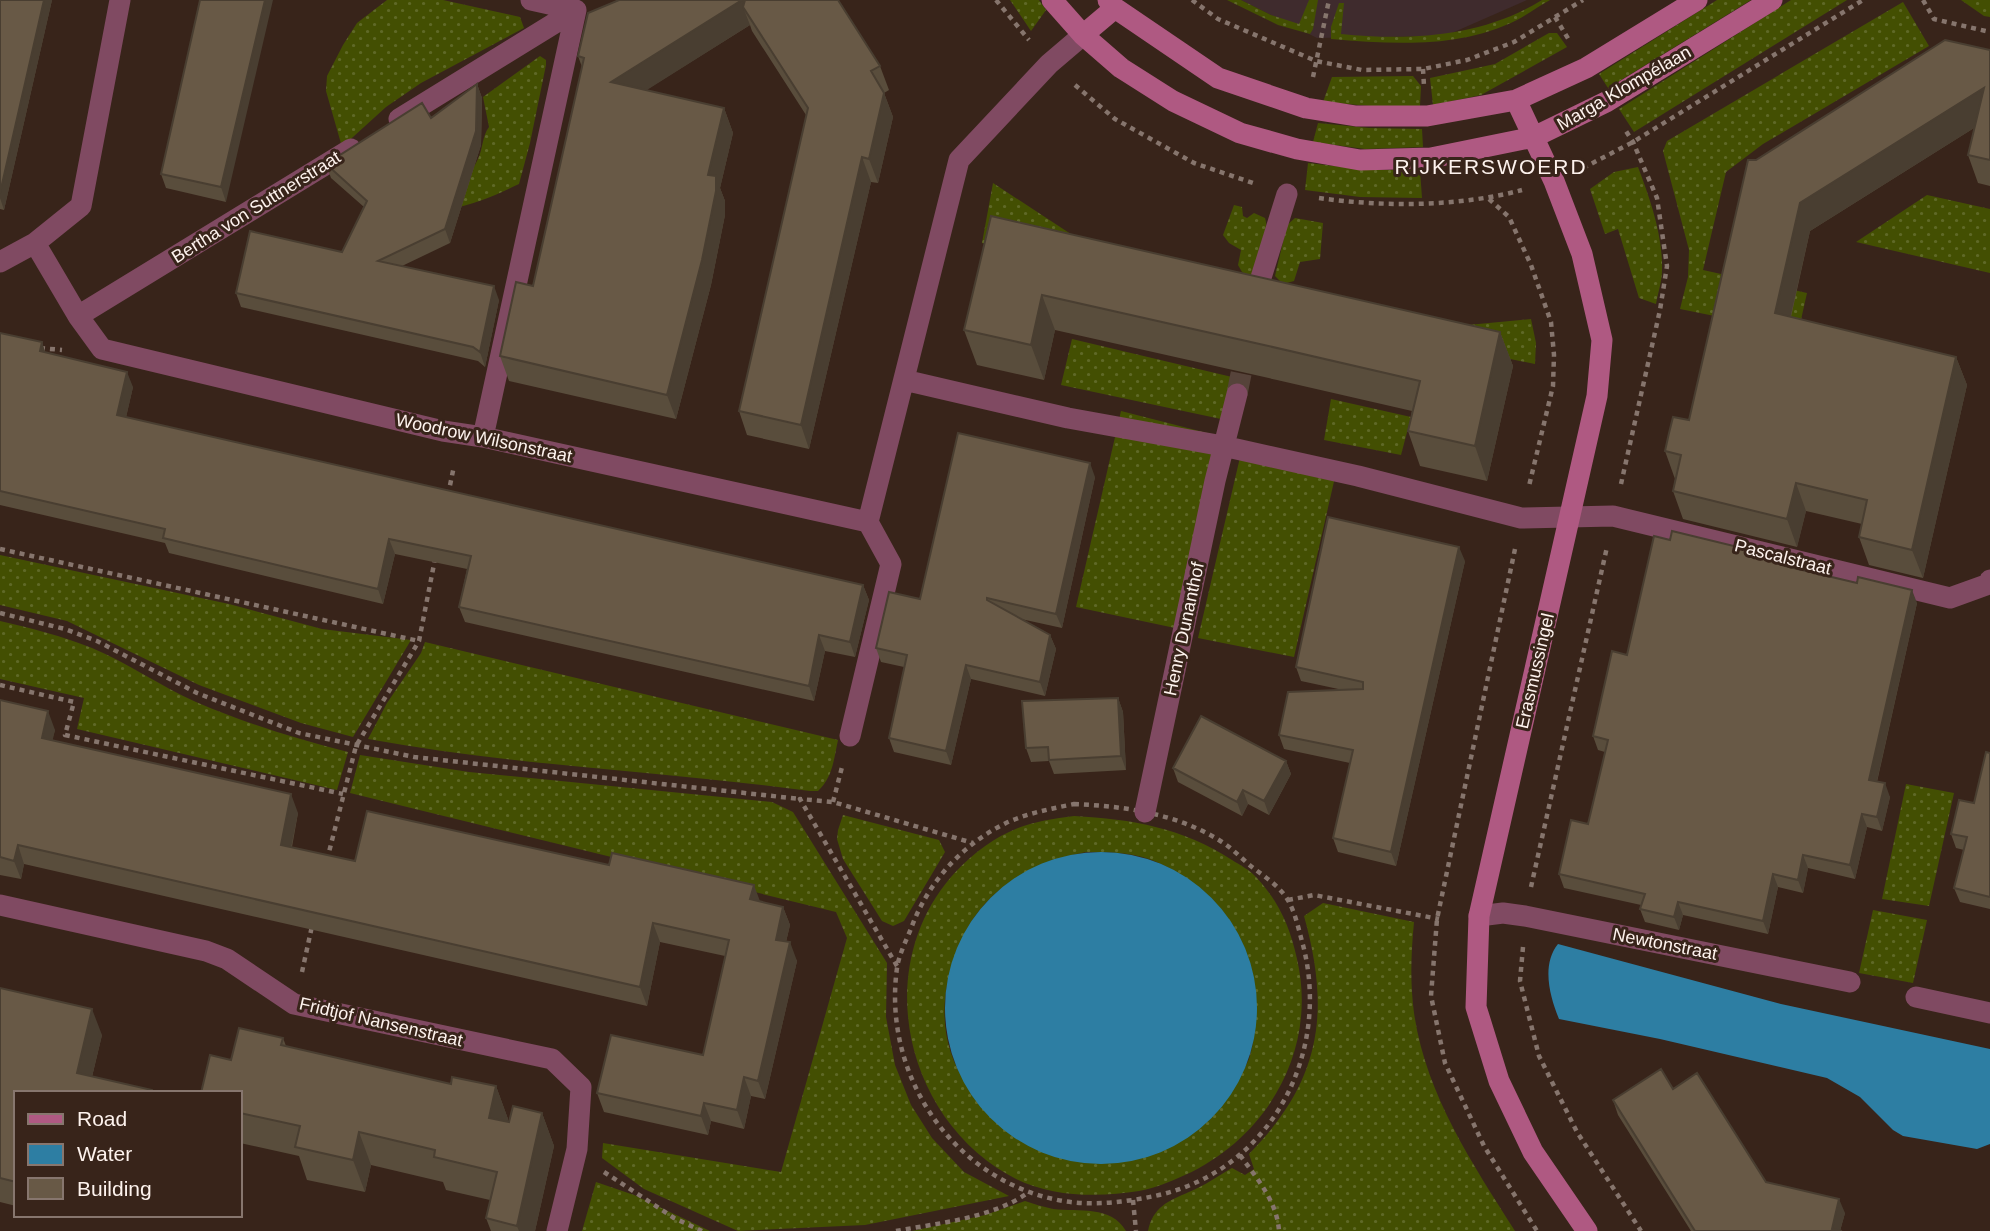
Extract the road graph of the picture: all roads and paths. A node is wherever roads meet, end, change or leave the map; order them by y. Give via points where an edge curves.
1 (120, 0) edge
2 (531, 0) edge
3 (1052, 0) edge
4 (1192, 0) edge
5 (1329, 0) edge
6 (1583, 0) edge
7 (1697, 0) edge
8 (1772, 0) edge
9 (1923, 0) edge
10 (1111, 4) edge
11 (576, 10) junction
12 (1990, 32) edge
13 (1083, 35) junction
14 (1316, 61) junction
15 (1516, 100) junction
16 (387, 127) edge
17 (1534, 137) junction
18 (363, 142) edge
19 (1633, 142) dead end
20 (1287, 194) dead end
21 (35, 243) junction
22 (0, 262) edge
23 (1259, 284) edge
24 (78, 316) junction
25 (37, 348) edge
26 (102, 349) junction
27 (904, 380) junction
28 (1237, 394) tunnel mouth
29 (472, 436) junction
30 (1223, 446) junction
31 (447, 497) edge
32 (1613, 516) junction
33 (1570, 517) junction
34 (868, 522) junction
35 (0, 549) edge
36 (437, 549) edge
37 (1990, 580) edge
38 (0, 613) edge
39 (419, 641) junction
40 (0, 685) edge
41 (850, 736) dead end
42 (356, 746) junction
43 (342, 794) junction
44 (800, 799) junction
45 (1145, 812) junction
46 (974, 843) junction
47 (324, 873) edge
48 (1288, 900) junction
49 (0, 905) edge
50 (1479, 916) junction
51 (1525, 916) junction
52 (312, 925) edge
53 (897, 966) junction
54 (1850, 982) dead end
55 (1916, 998) dead end
56 (294, 1004) junction
57 (1990, 1013) edge
58 (577, 1149) junction
59 (1240, 1155) junction
60 (1029, 1192) junction
61 (1133, 1200) junction
62 (557, 1231) edge
63 (702, 1231) edge
64 (896, 1231) edge
65 (1136, 1231) edge
66 (1279, 1231) edge
67 (1587, 1231) edge
68 (1641, 1231) edge

1 - 21 street via 81,205
2 - 11 street
3 - 13 street, Marga Klompélaan
4 - 14 path via 1218,19
5 - 14 path
6 - 14 path via 1514,42 1467,60 1423,69 1362,70
7 - 15 street, Marga Klompélaan via 1586,68
8 - 17 street, Marga Klompélaan via 1606,102
9 - 12 path via 1934,19
10 - 13 street
10 - 15 street, Marga Klompélaan via 1218,78 1306,108 1356,116 1427,116
11 - 16 street
11 - 29 street
13 - 17 street, Marga Klompélaan via 1121,68 1173,101 1240,133 1297,149 1360,160 1431,158
13 - 27 street via 1049,64 959,160
15 - 17 street, Erasmussingel
17 - 33 street, Erasmussingel via 1582,254 1602,340 1597,396
18 - 24 street, Bertha von Suttnerstraat
19 - 32 path via 1657,198 1667,266
20 - 23 street
21 - 22 street
21 - 24 street
24 - 26 street
25 - 26 path
26 - 29 street, Woodrow Wilsonstraat
27 - 30 street via 1068,418
27 - 34 street
28 - 30 street, Henry Dunanthof
29 - 31 path
29 - 34 street, Woodrow Wilsonstraat
30 - 33 street via 1521,518
30 - 45 street, Henry Dunanthof
32 - 33 street, Pascalstraat
32 - 37 street, Pascalstraat via 1950,598
32 - 51 path
33 - 50 street, Erasmussingel
34 - 41 street via 891,564
35 - 39 path
36 - 39 path
38 - 42 path via 97,641 197,693 299,733
39 - 42 path
40 - 43 path via 74,702 65,735
42 - 43 path
42 - 44 path via 414,757
43 - 47 path
44 - 46 path via 833,802
44 - 53 path
45 - 46 path via 1074,804 1004,824
45 - 48 path via 1185,823 1222,842 1272,881
46 - 53 path via 934,884
48 - 50 path via 1314,895 1437,919
48 - 59 path via 1308,965 1308,1035 1285,1101
49 - 56 street, Fridtjof Nansenstraat via 206,951 227,959
50 - 51 street, Newtonstraat
50 - 67 street, Erasmussingel via 1476,1007 1499,1081 1533,1152
51 - 54 street, Newtonstraat
51 - 68 path via 1520,981 1539,1056 1577,1132
52 - 56 path
53 - 60 path via 897,1027 915,1088 930,1116 974,1162
55 - 57 street
56 - 58 street, Fridtjof Nansenstraat via 552,1059 581,1087
58 - 62 street, Fridtjof Nansenstraat
58 - 63 path via 635,1194
59 - 61 path via 1190,1185
59 - 66 path via 1266,1191
60 - 61 path via 1063,1201
60 - 64 path via 984,1213
61 - 65 path

